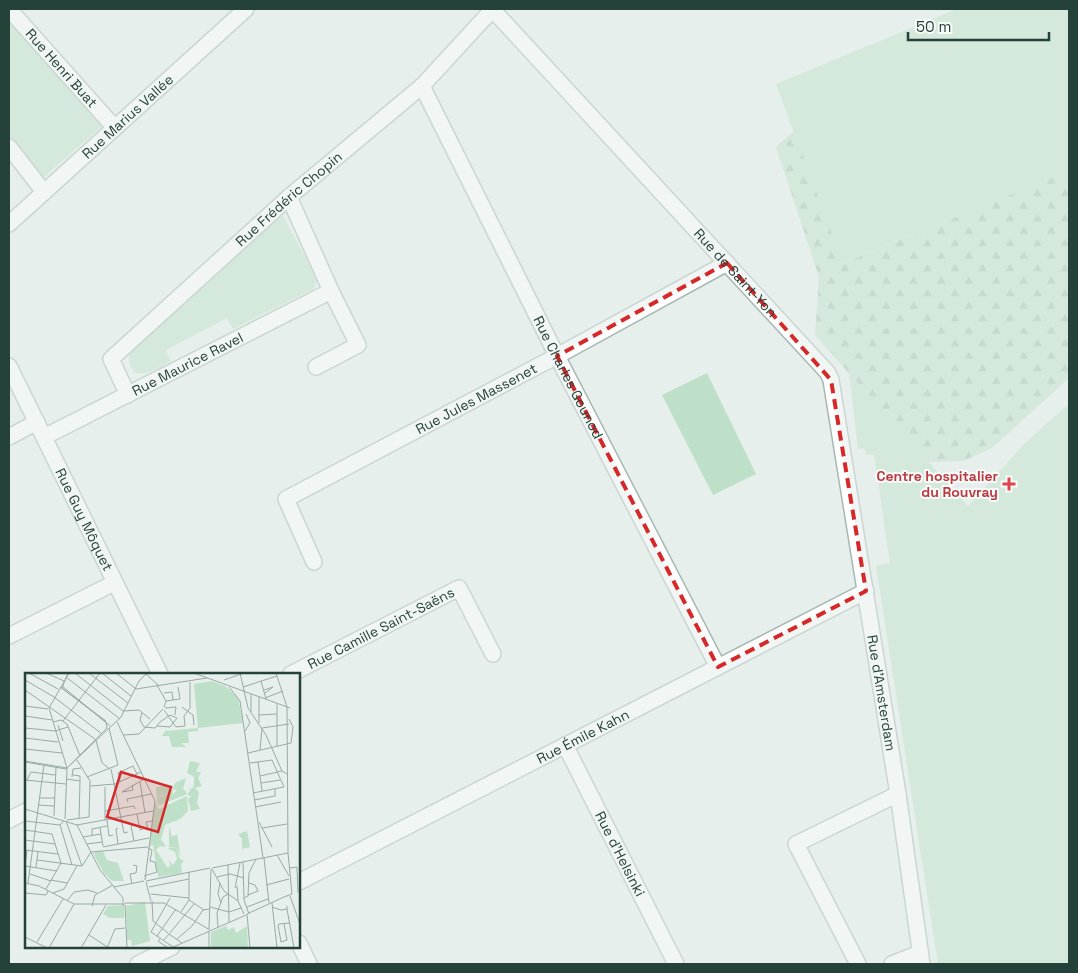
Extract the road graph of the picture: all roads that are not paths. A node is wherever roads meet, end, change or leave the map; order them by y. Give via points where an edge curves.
1 (9, 9) edge
2 (244, 9) edge
3 (492, 9) edge
4 (422, 86) junction
5 (115, 128) junction
6 (9, 147) edge
7 (44, 192) junction
8 (289, 196) junction
9 (9, 224) edge
10 (727, 263) junction
11 (331, 290) junction
12 (557, 356) junction
13 (9, 366) edge
14 (316, 367) dead end
15 (128, 395) junction
16 (37, 422) junction
17 (9, 436) edge
18 (44, 436) junction
19 (314, 562) dead end
20 (114, 583) junction
21 (866, 591) junction
22 (9, 636) edge
23 (493, 654) dead end
24 (718, 667) junction
25 (159, 673) edge
26 (293, 673) edge
27 (566, 745) junction
28 (898, 794) junction
29 (25, 812) edge
30 (9, 820) edge
31 (300, 881) edge
32 (300, 945) edge
33 (170, 948) edge
34 (921, 958) edge
35 (138, 964) edge
36 (310, 964) edge
37 (676, 964) edge
38 (858, 964) edge
39 (892, 964) edge

1 - 5 street, Rue Henri Buat
2 - 5 street, Rue Marius Vallée
3 - 4 street, Rue Frédéric Chopin
3 - 10 street, Rue de Saint-Yon
4 - 8 street, Rue Frédéric Chopin
4 - 12 street, Rue Charles Gounod
5 - 7 street, Rue Marius Vallée
6 - 7 street
7 - 9 street, Rue Marius Vallée
8 - 11 street
8 - 15 street, Rue Frédéric Chopin via 111,360
10 - 12 street, Rue Jules Massenet
10 - 21 street, Rue de Saint-Yon via 831,380
11 - 14 street via 358,345
11 - 15 street, Rue Maurice Ravel
12 - 19 street, Rue Jules Massenet via 286,499
12 - 24 street, Rue Charles Gounod
13 - 16 street, Rue Guy Môquet
15 - 18 street, Rue Maurice Ravel
16 - 17 street
16 - 18 street, Rue Guy Môquet
18 - 20 street, Rue Guy Môquet
20 - 22 street
20 - 25 street, Rue Guy Môquet
21 - 24 street, Rue Émile Kahn
21 - 28 street, Rue d'Amsterdam
23 - 26 street, Rue Camille Saint-Saëns via 459,588
24 - 27 street, Rue Émile Kahn
27 - 31 street, Rue Émile Kahn
27 - 37 street, Rue d'Helsinki
28 - 34 street, Rue d'Amsterdam
28 - 38 street via 796,844
29 - 30 street
32 - 36 street
33 - 35 street
34 - 39 street, Rue d'Amsterdam

